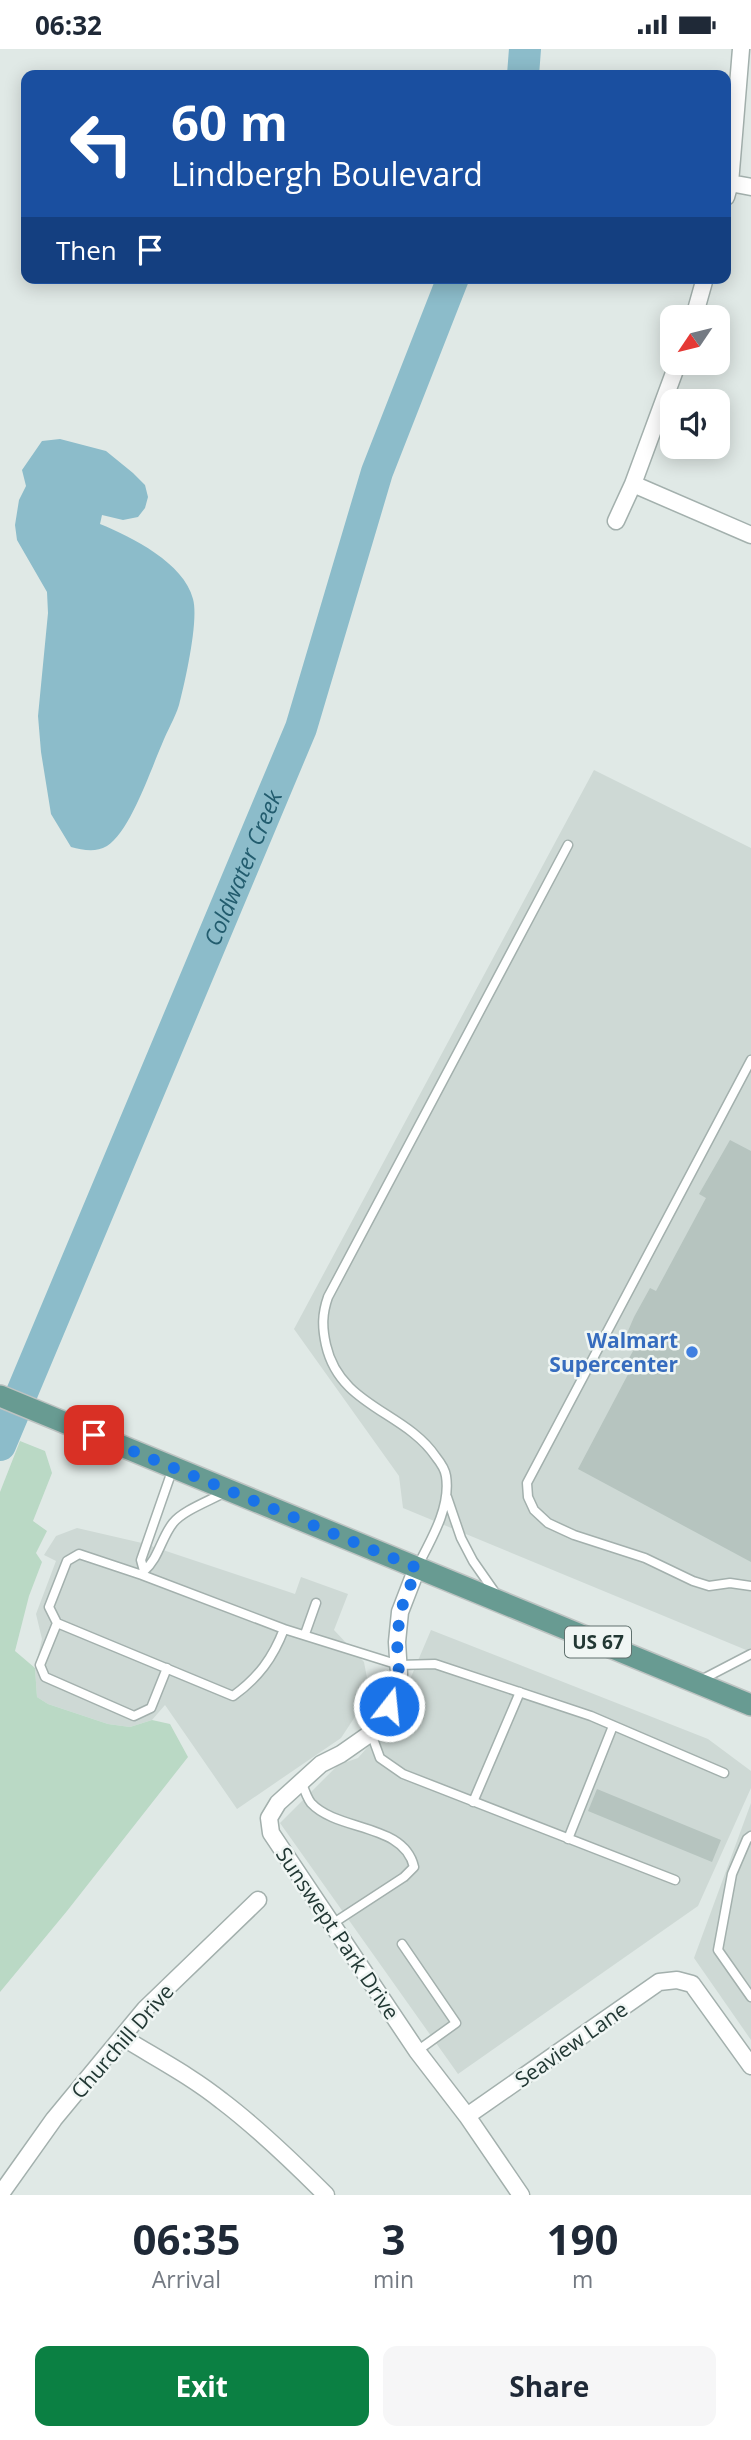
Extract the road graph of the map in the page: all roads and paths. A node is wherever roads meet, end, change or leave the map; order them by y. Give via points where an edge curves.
1 (741, 49) edge
2 (731, 157) edge
3 (751, 187) edge
4 (731, 190) edge
5 (703, 284) edge
6 (697, 305) edge
7 (673, 375) edge
8 (633, 484) junction
9 (616, 521) dead end
10 (751, 535) edge
11 (568, 845) dead end
12 (751, 1060) edge
13 (0, 1397) edge
14 (173, 1468) junction
15 (228, 1490) junction
16 (446, 1496) junction
17 (417, 1568) junction
18 (143, 1573) junction
19 (751, 1586) edge
20 (502, 1602) junction
21 (316, 1603) dead end
22 (57, 1623) junction
23 (284, 1629) junction
24 (305, 1634) junction
25 (751, 1654) edge
26 (399, 1665) junction
27 (167, 1668) junction
28 (695, 1682) junction
29 (520, 1692) junction
30 (751, 1705) edge
31 (613, 1726) junction
32 (371, 1733) junction
33 (724, 1773) dead end
34 (302, 1783) junction
35 (473, 1802) junction
36 (751, 1836) edge
37 (568, 1839) junction
38 (676, 1880) dead end
39 (258, 1900) dead end
40 (331, 1924) junction
41 (402, 1944) dead end
42 (751, 1997) edge
43 (122, 2037) junction
44 (417, 2051) junction
45 (751, 2066) edge
46 (467, 2116) junction
47 (0, 2195) edge
48 (326, 2195) edge
49 (521, 2195) edge

1 - 2 street
3 - 4 street
5 - 6 street
7 - 8 street
8 - 9 street
8 - 10 street
11 - 16 lane via 323,1313 327,1350 342,1380 357,1396 430,1447 446,1473
12 - 19 lane via 527,1483 534,1510 548,1523 645,1558 693,1581
13 - 14 main road, US 67
14 - 15 main road, US 67
14 - 18 lane via 141,1560
15 - 17 main road, US 67
15 - 18 lane via 172,1524
16 - 17 lane
16 - 20 lane via 472,1561
17 - 20 main road, US 67
17 - 26 street, Sunswept Park Drive via 400,1612
18 - 22 lane via 79,1554 67,1561 49,1607
18 - 23 lane
20 - 28 main road, US 67
21 - 24 lane
22 - 27 lane
22 - 27 lane via 40,1665 45,1677 134,1716 151,1708
23 - 24 lane
23 - 27 lane via 275,1652 252,1682 233,1696
24 - 26 lane
25 - 28 lane
26 - 29 lane via 435,1664
26 - 32 street, Sunswept Park Drive via 389,1706
28 - 30 main road, US 67
29 - 31 lane
29 - 35 lane
31 - 33 lane
31 - 37 lane
32 - 34 street, Sunswept Park Drive via 321,1764
32 - 35 lane via 380,1758 403,1775
34 - 40 street, Sunswept Park Drive via 269,1818 271,1833
34 - 40 lane via 310,1802 331,1815 399,1842 411,1855 414,1867
35 - 37 lane
36 - 42 lane via 732,1874 718,1950
37 - 38 lane
39 - 43 street, Churchill Drive
40 - 44 street, Sunswept Park Drive
41 - 44 lane via 456,2023
43 - 47 street, Churchill Drive via 54,2119
43 - 48 street via 221,2100
44 - 46 street, Sunswept Park Drive
45 - 46 street, Seaview Lane via 692,1984 677,1979 659,1982
46 - 49 street, Sunswept Park Drive

